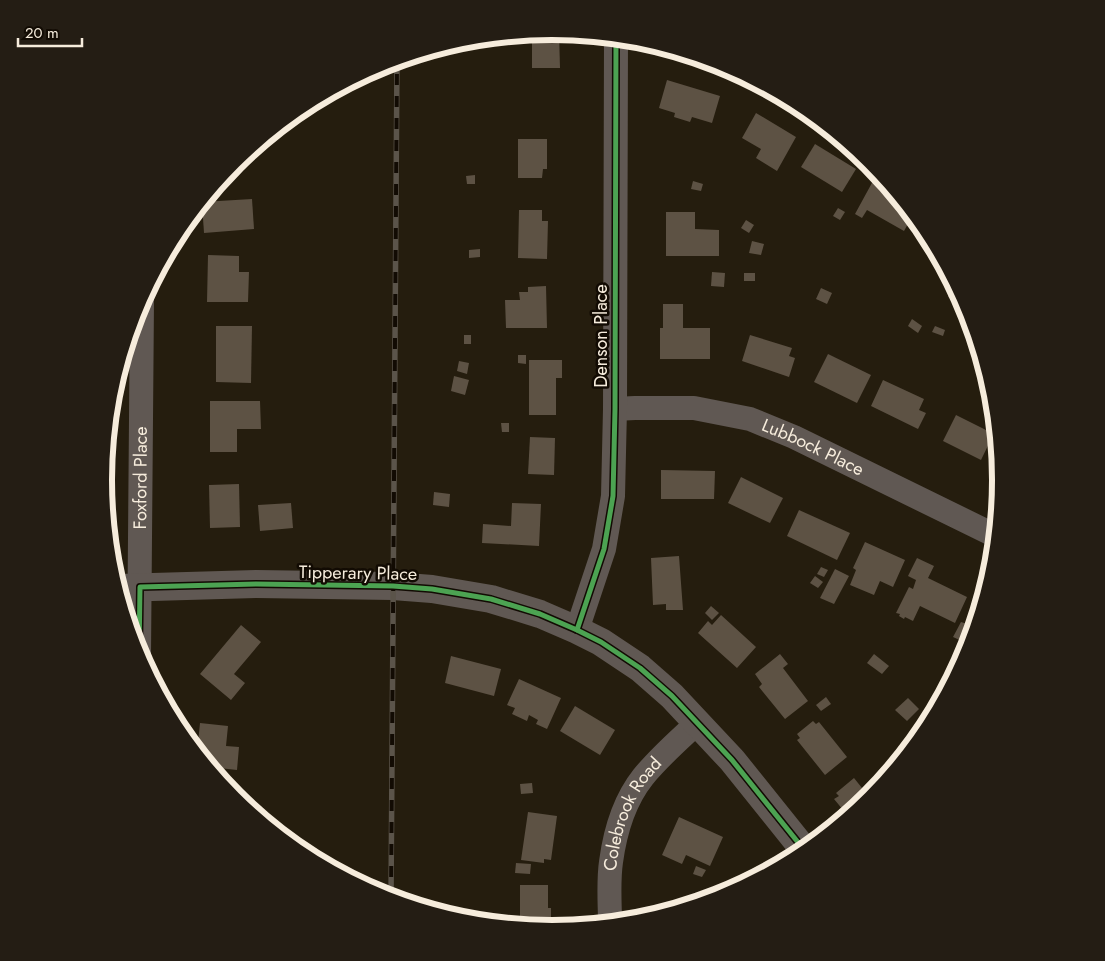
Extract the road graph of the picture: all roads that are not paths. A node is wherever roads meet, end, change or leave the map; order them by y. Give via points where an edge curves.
1 (616, 45) edge
2 (141, 324) edge
3 (615, 409) junction
4 (990, 533) edge
5 (129, 588) edge
6 (133, 615) edge
7 (577, 630) junction
8 (698, 722) junction
9 (800, 845) edge
10 (610, 917) edge

1 - 3 street, Denson Place
2 - 5 street, Foxford Place
3 - 4 street, Lubbock Place via 694,408 750,419 794,437
3 - 7 street, Denson Place via 613,496 608,528 604,550
5 - 6 street, Foxford Place
5 - 7 street, Tipperary Place via 256,584 432,589 490,599 540,614
7 - 8 street, Tipperary Place via 640,668
8 - 9 street, Tipperary Place
8 - 10 street, Colebrook Road via 642,778 618,824 611,864

